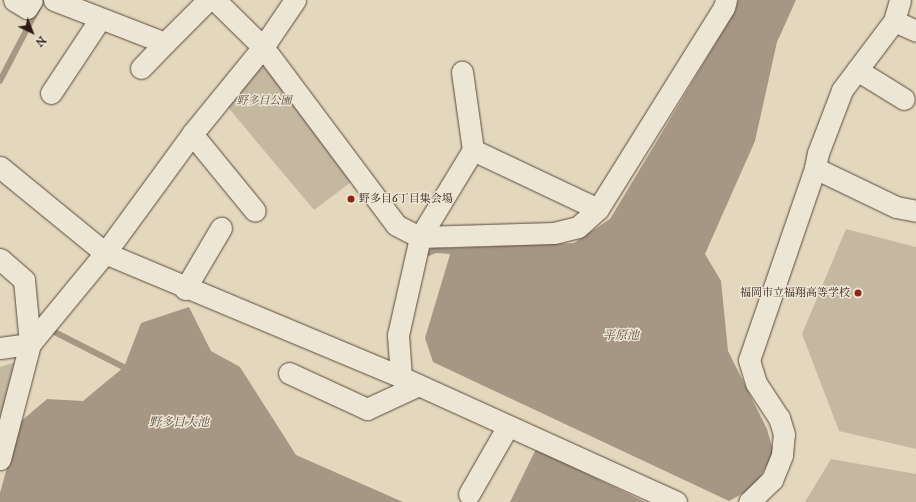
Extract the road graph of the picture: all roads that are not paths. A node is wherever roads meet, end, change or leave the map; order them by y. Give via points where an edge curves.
1 (14, 0) edge
2 (32, 0) edge
3 (54, 0) edge
4 (208, 0) edge
5 (215, 0) edge
6 (295, 0) edge
7 (726, 0) edge
8 (900, 0) edge
9 (100, 19) junction
10 (894, 21) junction
11 (916, 31) edge
12 (165, 43) junction
13 (263, 47) junction
14 (141, 68) dead end
15 (857, 70) junction
16 (462, 72) dead end
17 (51, 93) dead end
18 (904, 99) dead end
19 (192, 134) junction
20 (473, 150) junction
21 (0, 167) edge
22 (816, 168) junction
23 (598, 209) junction
24 (255, 211) dead end
25 (916, 211) edge
26 (221, 228) dead end
27 (420, 236) junction
28 (105, 253) junction
29 (0, 259) edge
30 (185, 289) junction
31 (30, 344) junction
32 (0, 348) edge
33 (289, 373) dead end
34 (410, 381) junction
35 (508, 426) junction
36 (0, 459) edge
37 (469, 494) dead end
38 (670, 501) edge
39 (749, 502) edge

1 - 2 street via 27,8
3 - 9 street
4 - 12 street
5 - 13 street
6 - 13 street
7 - 23 street
8 - 10 street
9 - 12 street
9 - 17 street
10 - 11 street
10 - 15 street
12 - 14 street
13 - 19 street
13 - 27 street via 396,225
15 - 18 street
15 - 22 street via 842,90 818,153
16 - 20 street
19 - 24 street
19 - 28 street
20 - 23 street
20 - 27 street
21 - 28 street
22 - 25 street via 896,207
22 - 39 street via 749,360 756,382 779,418 784,434 782,455 772,480
23 - 27 street via 578,227 554,233
26 - 30 street
27 - 34 street via 398,335
28 - 30 street
28 - 31 street
29 - 31 street via 24,280
30 - 34 street
31 - 32 street
31 - 36 street
33 - 34 street via 367,409
34 - 35 street
35 - 37 street
35 - 38 street

